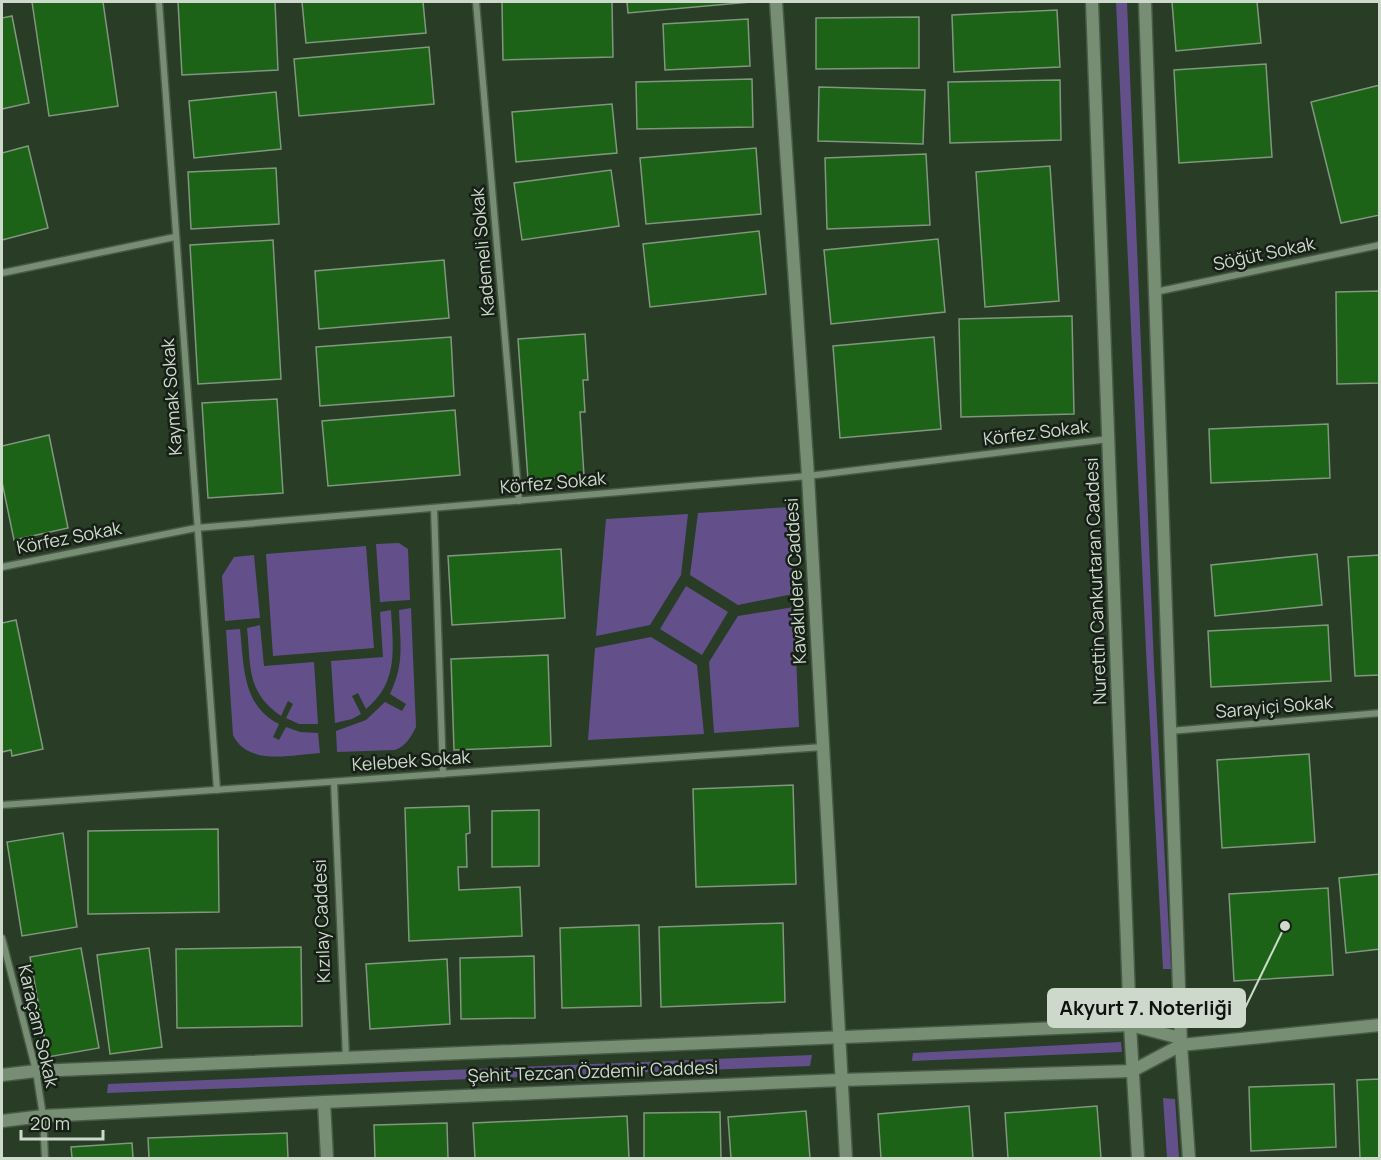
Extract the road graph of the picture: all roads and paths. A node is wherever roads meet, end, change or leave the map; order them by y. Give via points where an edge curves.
1 (159, 2) edge
2 (476, 2) edge
3 (776, 2) edge
4 (1092, 2) edge
5 (1145, 2) edge
6 (175, 237) junction
7 (1380, 245) edge
8 (2, 273) edge
9 (1155, 292) junction
10 (1110, 439) junction
11 (808, 476) junction
12 (519, 501) junction
13 (434, 508) junction
14 (196, 528) junction
15 (2, 567) edge
16 (1380, 713) edge
17 (1170, 731) junction
18 (823, 747) junction
19 (443, 774) junction
20 (334, 782) junction
21 (217, 790) junction
22 (2, 805) edge
23 (2, 938) edge
24 (1130, 1025) junction
25 (1380, 1025) edge
26 (839, 1036) junction
27 (1181, 1042) junction
28 (346, 1058) junction
29 (36, 1071) junction
30 (1132, 1071) junction
31 (2, 1075) edge
32 (841, 1080) junction
33 (324, 1102) junction
34 (43, 1116) junction
35 (2, 1121) edge
36 (45, 1158) edge
37 (327, 1158) edge
38 (846, 1158) edge
39 (1138, 1158) edge
40 (1189, 1158) edge

1 - 6 street, Kaymak Sokak
2 - 12 street, Kademeli Sokak
3 - 11 street, Kavaklıdere Caddesi
4 - 10 street, Nurettin Cankurtaran Caddesi
5 - 9 street
6 - 8 street
6 - 14 street, Kaymak Sokak
7 - 9 street, Söğüt Sokak
9 - 17 street
10 - 11 street, Körfez Sokak
10 - 24 street, Nurettin Cankurtaran Caddesi
11 - 12 street, Körfez Sokak
11 - 18 street, Kavaklıdere Caddesi
12 - 13 street, Körfez Sokak
13 - 14 street, Körfez Sokak
13 - 19 street
14 - 15 street, Körfez Sokak
14 - 21 street, Kaymak Sokak
16 - 17 street, Sarayiçi Sokak
17 - 27 street
18 - 19 street, Kelebek Sokak
18 - 26 street, Kavaklıdere Caddesi
19 - 20 street, Kelebek Sokak
20 - 21 street, Kelebek Sokak
20 - 28 street, Kızılay Caddesi
21 - 22 street, Kelebek Sokak
23 - 29 street, Karaçam Sokak
24 - 26 street, Şehit Tezcan Özdemir Caddesi
24 - 27 street, Şehit Tezcan Özdemir Caddesi
24 - 30 street, Nurettin Cankurtaran Caddesi
25 - 27 street
26 - 28 street, Şehit Tezcan Özdemir Caddesi
26 - 32 street, Kavaklıdere Caddesi
27 - 30 street, Şehit Tezcan Özdemir Caddesi
27 - 40 street
28 - 29 street, Şehit Tezcan Özdemir Caddesi
29 - 31 street, Şehit Tezcan Özdemir Caddesi
29 - 34 street, Karaçam Sokak
30 - 32 street, Şehit Tezcan Özdemir Caddesi
30 - 39 street, Nurettin Cankurtaran Caddesi
32 - 33 street, Şehit Tezcan Özdemir Caddesi
32 - 38 street, Kavaklıdere Caddesi
33 - 34 street, Şehit Tezcan Özdemir Caddesi
33 - 37 street
34 - 35 street, Şehit Tezcan Özdemir Caddesi
34 - 36 street, Karaçam Sokak

